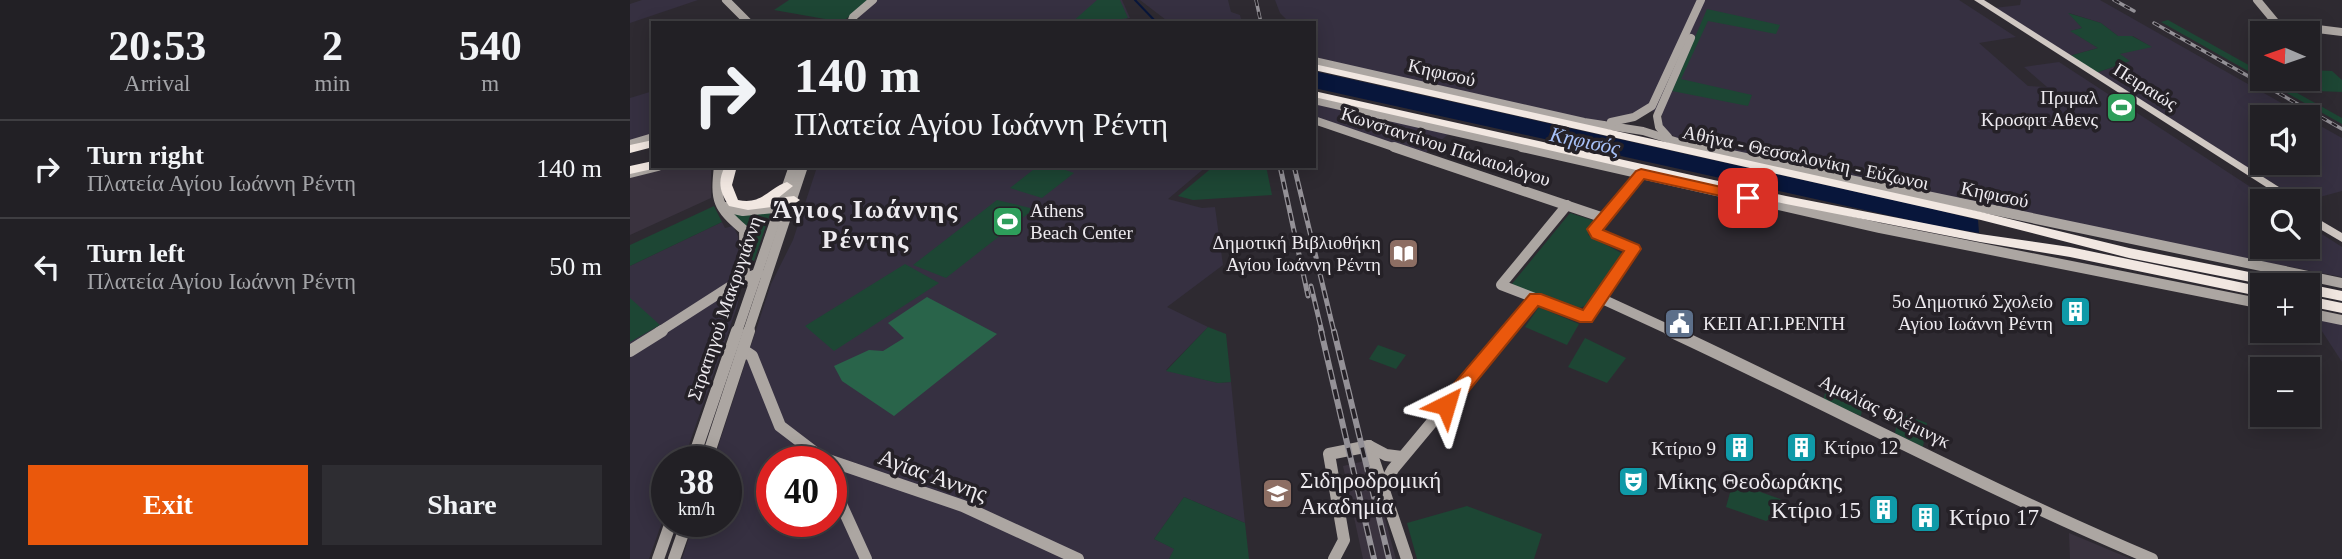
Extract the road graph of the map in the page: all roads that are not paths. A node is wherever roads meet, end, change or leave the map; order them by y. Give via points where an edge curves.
1 (726, 0) edge
2 (873, 0) edge
3 (1700, 0) edge
4 (1708, 0) edge
5 (1970, 0) edge
6 (1978, 0) edge
7 (2257, 0) edge
8 (860, 10) junction
9 (747, 21) edge
10 (848, 21) edge
11 (853, 21) edge
12 (861, 21) edge
13 (2342, 32) edge
14 (1316, 61) edge
15 (1316, 67) edge
16 (1316, 94) edge
17 (1316, 100) edge
18 (1316, 121) edge
19 (1584, 122) junction
20 (1570, 125) junction
21 (1455, 132) junction
22 (1508, 135) junction
23 (651, 138) edge
24 (1672, 140) junction
25 (651, 143) edge
26 (630, 146) edge
27 (1696, 148) junction
28 (651, 160) edge
29 (630, 164) edge
30 (651, 167) edge
31 (651, 168) edge
32 (719, 168) edge
33 (730, 168) edge
34 (630, 172) edge
35 (1641, 174) junction
36 (796, 177) edge
37 (2265, 189) edge
38 (2276, 189) edge
39 (1890, 190) junction
40 (1786, 200) junction
41 (787, 204) junction
42 (756, 205) junction
43 (1567, 205) junction
44 (724, 207) junction
45 (1981, 216) junction
46 (2320, 217) edge
47 (1604, 218) junction
48 (1856, 222) junction
49 (2320, 224) edge
50 (2342, 230) edge
51 (2084, 231) junction
52 (2342, 238) edge
53 (769, 271) junction
54 (750, 275) junction
55 (2250, 277) edge
56 (2150, 281) junction
57 (2342, 283) edge
58 (2250, 289) edge
59 (2320, 291) edge
60 (2342, 296) edge
61 (1535, 298) junction
62 (1600, 298) junction
63 (2250, 301) edge
64 (2320, 304) edge
65 (2342, 308) edge
66 (2320, 315) edge
67 (2342, 320) edge
68 (630, 351) edge
69 (736, 352) junction
70 (698, 446) edge
71 (710, 446) edge
72 (806, 446) edge
73 (1370, 446) junction
74 (1402, 457) junction
75 (1375, 462) junction
76 (847, 468) edge
77 (1392, 469) junction
78 (1383, 487) junction
79 (847, 520) edge
80 (666, 537) edge
81 (682, 537) edge
82 (658, 559) edge
83 (674, 559) edge
84 (866, 559) edge
85 (1078, 559) edge
86 (1334, 559) edge
87 (1408, 559) edge
88 (2152, 559) edge

1 - 9 street
2 - 8 street
3 - 19 street via 1652,106 1621,121
4 - 24 street via 1657,116 1659,127
5 - 37 main road, Πειραιώς
6 - 38 main road, Πειραιώς
7 - 13 street via 2277,24
8 - 10 street
8 - 11 street
8 - 12 street
14 - 19 street, Κηφισού
15 - 20 highway, Αθήνα - Θεσσαλονίκη - Εύζωνοι
16 - 22 highway
17 - 21 street
18 - 43 street, Κωνσταντίνου Παλαιολόγου
19 - 24 street, Κηφισού
20 - 27 highway
20 - 45 highway, Αθήνα - Θεσσαλονίκη - Εύζωνοι
21 - 22 highway
21 - 35 street
22 - 40 highway
23 - 26 street
24 - 27 street, Κηφισού
25 - 26 highway
27 - 39 street, Κηφισού
28 - 29 highway
30 - 34 highway
31 - 34 street
32 - 44 street via 715,188
33 - 42 highway via 725,184 732,201
35 - 47 street
35 - 48 street
36 - 41 street, Στρατηγού Μακρυγιάννη
36 - 41 street, Στρατηγού Μακρυγιάννη
36 - 42 highway via 778,195
39 - 45 highway
39 - 51 street, Κηφισού
40 - 48 highway
40 - 58 highway
41 - 42 highway
41 - 44 street via 736,211
41 - 53 street, Στρατηγού Μακρυγιάννη
41 - 54 street, Στρατηγού Μακρυγιάννη
43 - 47 street, Κωνσταντίνου Παλαιολόγου
43 - 61 street via 1501,285
44 - 54 street via 728,218 744,230
45 - 55 highway, Αθήνα - Θεσσαλονίκη - Εύζωνοι
46 - 50 main road
47 - 62 street via 1595,233 1634,249
48 - 56 street
49 - 52 main road
51 - 56 street via 2194,259 2216,272 2220,282 2205,289
51 - 57 street, Κηφισού
53 - 54 street
53 - 69 street, Στρατηγού Μακρυγιάννη
54 - 68 street
54 - 69 street, Στρατηγού Μακρυγιάννη
56 - 63 street
59 - 60 highway
61 - 62 street via 1586,318
61 - 74 street
62 - 88 street, Αμαλίας Φλέμινγκ via 2066,523
64 - 65 highway
66 - 67 street
69 - 70 street, Στρατηγού Μακρυγιάννη
69 - 71 street, Στρατηγού Μακρυγιάννη
69 - 72 street, Αγίας Άννης via 752,356 780,426
73 - 74 street
73 - 75 street
73 - 86 street via 1329,454 1344,540
74 - 77 street
75 - 77 street
75 - 78 street
76 - 85 street, Αγίας Άννης via 964,506
77 - 78 street
78 - 87 street
79 - 84 street
80 - 82 street
81 - 83 street

